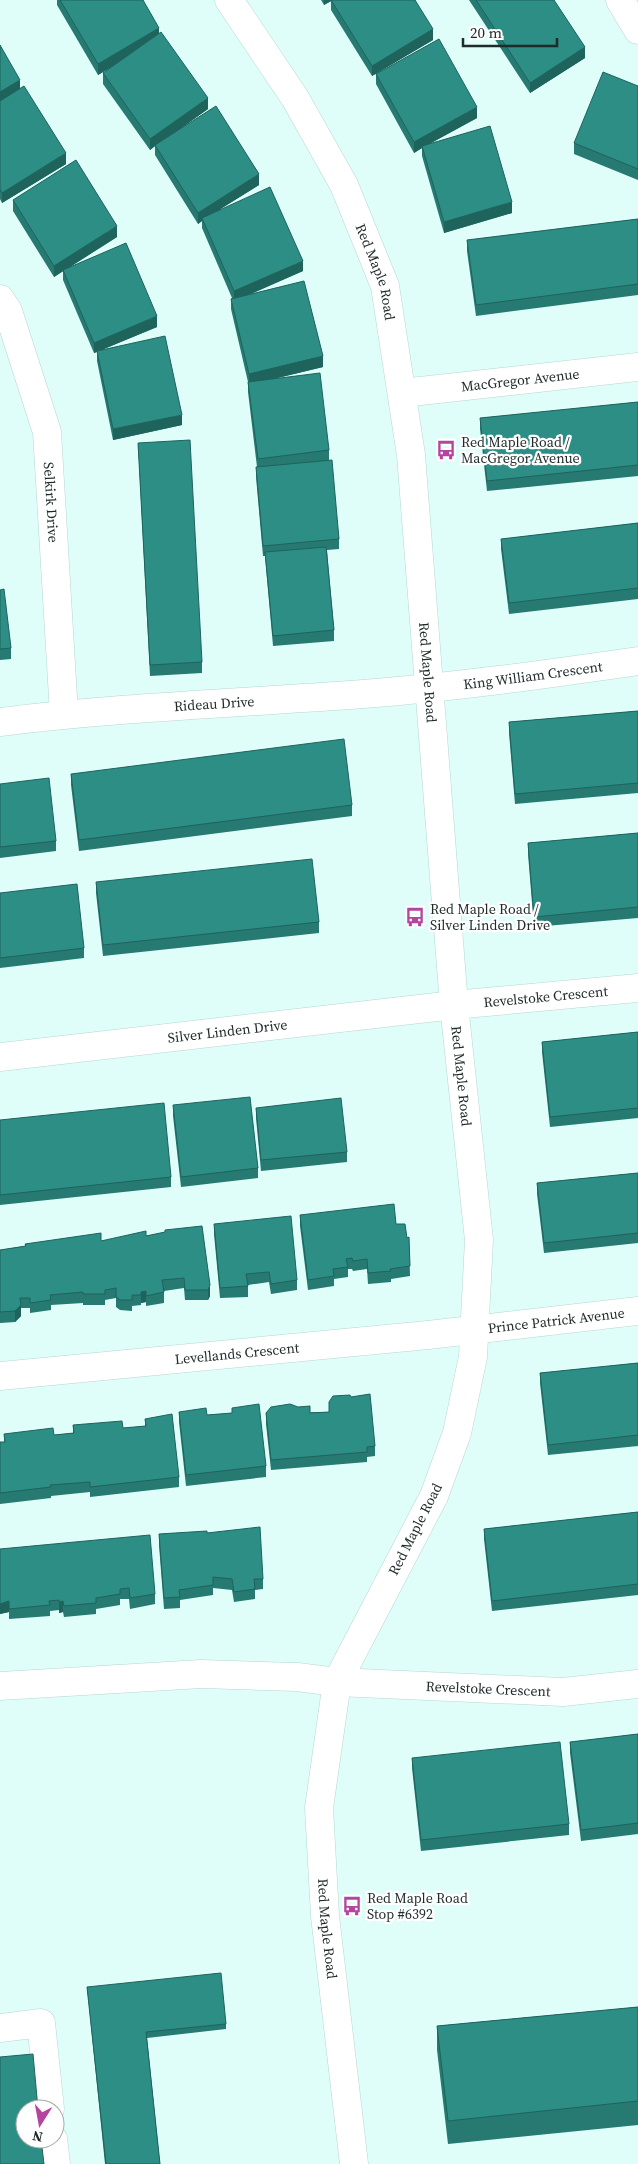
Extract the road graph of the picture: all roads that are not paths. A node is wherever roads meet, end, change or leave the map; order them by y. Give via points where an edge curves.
1 (229, 0) edge
2 (620, 0) edge
3 (638, 30) edge
4 (0, 299) edge
5 (638, 368) edge
6 (402, 393) junction
7 (638, 661) edge
8 (428, 687) junction
9 (64, 714) junction
10 (0, 722) edge
11 (638, 988) edge
12 (454, 1005) junction
13 (0, 1057) edge
14 (638, 1311) edge
15 (473, 1330) junction
16 (0, 1376) edge
17 (337, 1682) junction
18 (638, 1684) edge
19 (0, 1686) edge
20 (0, 2028) edge
21 (49, 2099) edge
22 (54, 2149) edge
23 (56, 2164) edge
24 (354, 2164) edge

1 - 6 street, Red Maple Road via 295,98 344,185 385,286
2 - 3 street
4 - 9 street, Selkirk Drive via 8,311 46,432
5 - 6 street, MacGregor Avenue
6 - 8 street, Red Maple Road via 411,455
7 - 8 street, King William Crescent
8 - 9 street, Rideau Drive
8 - 12 street, Red Maple Road
9 - 10 street, Rideau Drive
11 - 12 street, Revelstoke Crescent
12 - 13 street, Silver Linden Drive
12 - 15 street, Red Maple Road via 479,1240
14 - 15 street, Prince Patrick Avenue
15 - 16 street, Levellands Crescent
15 - 17 street, Red Maple Road via 473,1357 457,1433 434,1496
17 - 18 street, Revelstoke Crescent via 563,1692
17 - 19 street via 296,1677 202,1674
17 - 24 street, Red Maple Road via 319,1808 325,1916
20 - 21 street via 41,2023
22 - 23 street

